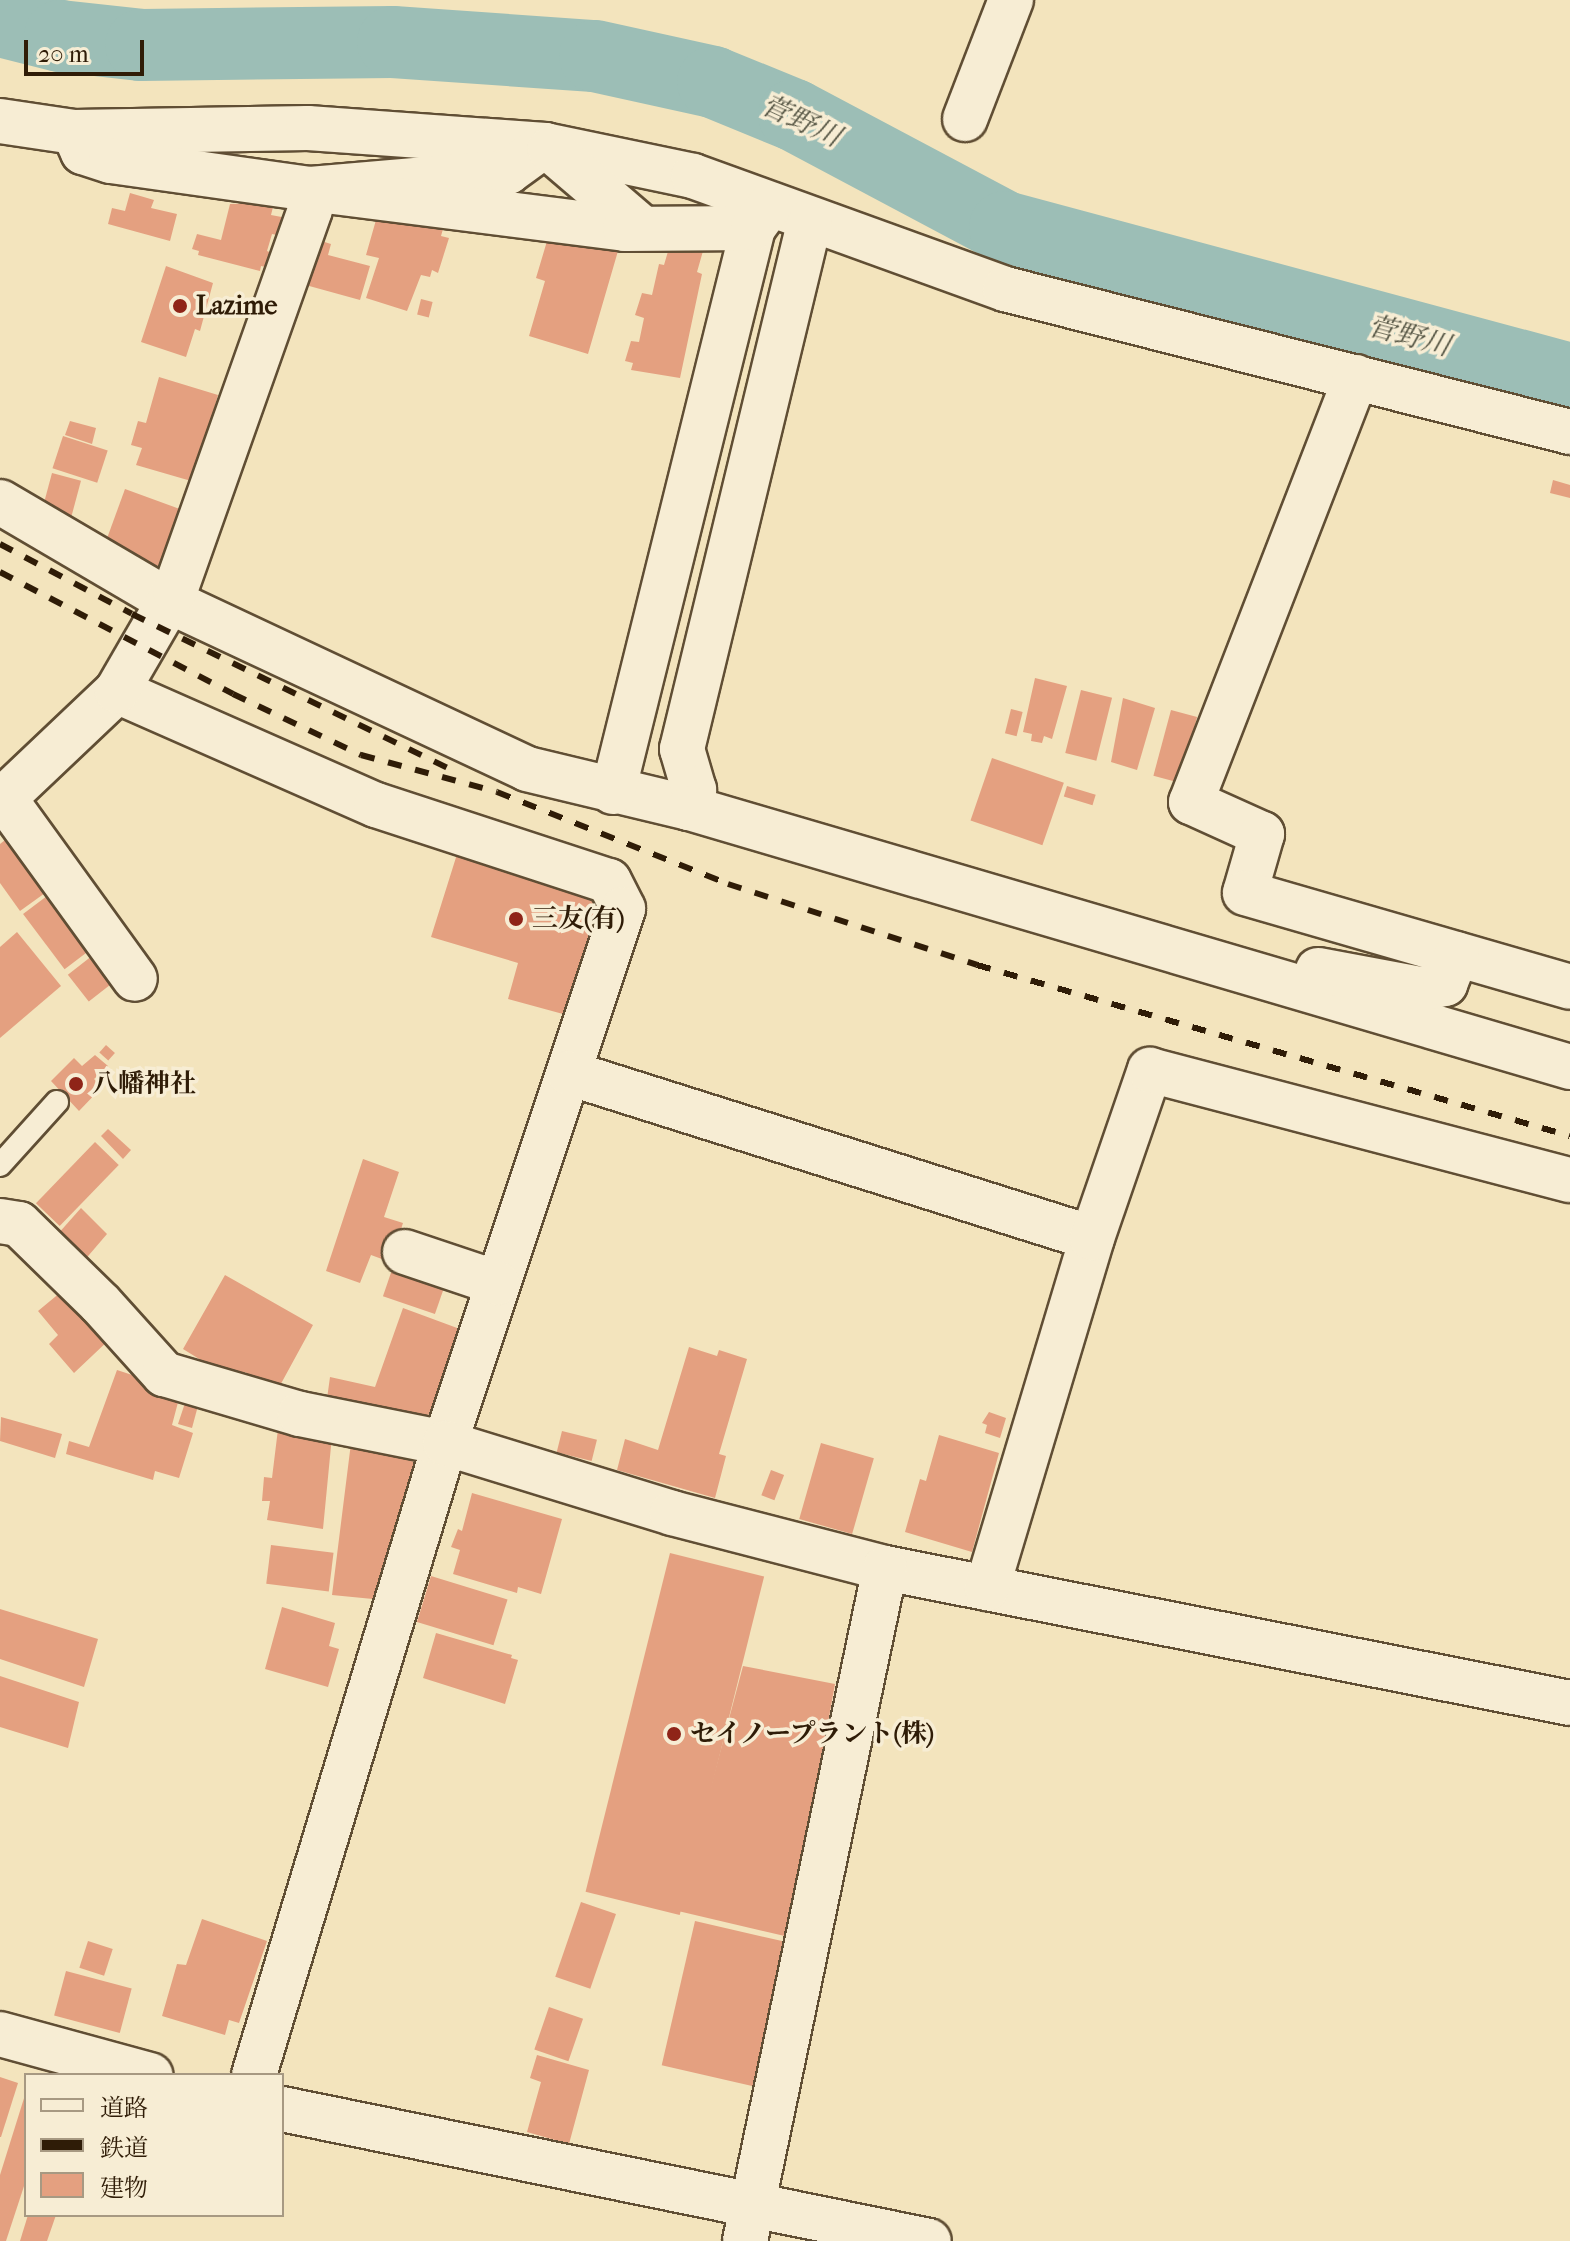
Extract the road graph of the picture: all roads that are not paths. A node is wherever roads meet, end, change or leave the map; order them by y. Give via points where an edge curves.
1 (1011, 0) edge
2 (965, 119) dead end
3 (0, 121) edge
4 (74, 132) junction
5 (545, 145) junction
6 (310, 189) junction
7 (761, 216) junction
8 (810, 220) junction
9 (641, 227) junction
10 (1356, 377) junction
11 (1570, 432) edge
12 (0, 502) edge
13 (169, 601) junction
14 (117, 691) junction
15 (613, 792) junction
16 (2, 800) edge
17 (689, 808) junction
18 (1457, 954) junction
19 (135, 979) dead end
20 (1264, 979) junction
21 (1570, 987) edge
22 (1570, 1067) edge
23 (569, 1073) junction
24 (57, 1102) dead end
25 (0, 1165) edge
26 (1570, 1180) edge
27 (0, 1221) edge
28 (1092, 1238) junction
29 (405, 1252) dead end
30 (497, 1283) junction
31 (445, 1443) junction
32 (885, 1568) junction
33 (987, 1588) junction
34 (1570, 1703) edge
35 (0, 2034) edge
36 (143, 2073) edge
37 (255, 2073) edge
38 (284, 2109) edge
39 (748, 2223) edge
40 (929, 2241) edge

1 - 2 street
3 - 4 street
4 - 5 street via 308,128
4 - 6 street via 83,152 111,161
5 - 6 street via 508,172
5 - 7 street via 693,176
5 - 9 street
6 - 9 street
6 - 13 street via 310,209
7 - 8 street
7 - 9 street
7 - 15 street
8 - 10 street via 1005,289
8 - 17 street via 682,749 694,790
10 - 11 street
10 - 18 street via 1191,802 1262,834 1245,893
12 - 13 street
13 - 14 street
13 - 15 street via 527,769
14 - 16 street
14 - 23 street via 376,805 609,881 623,909
15 - 17 street
16 - 19 street
17 - 20 street
18 - 20 street via 1445,984 1421,989 1301,967
18 - 21 street
20 - 22 street
23 - 28 street
23 - 30 street
24 - 25 lane
26 - 28 street via 1150,1070
27 - 31 street via 19,1224 164,1374 300,1414
28 - 33 street
29 - 30 street
30 - 31 street
31 - 32 street via 672,1513
31 - 37 street
32 - 33 street
32 - 39 street
33 - 34 street
35 - 36 street
38 - 39 street
39 - 40 street

